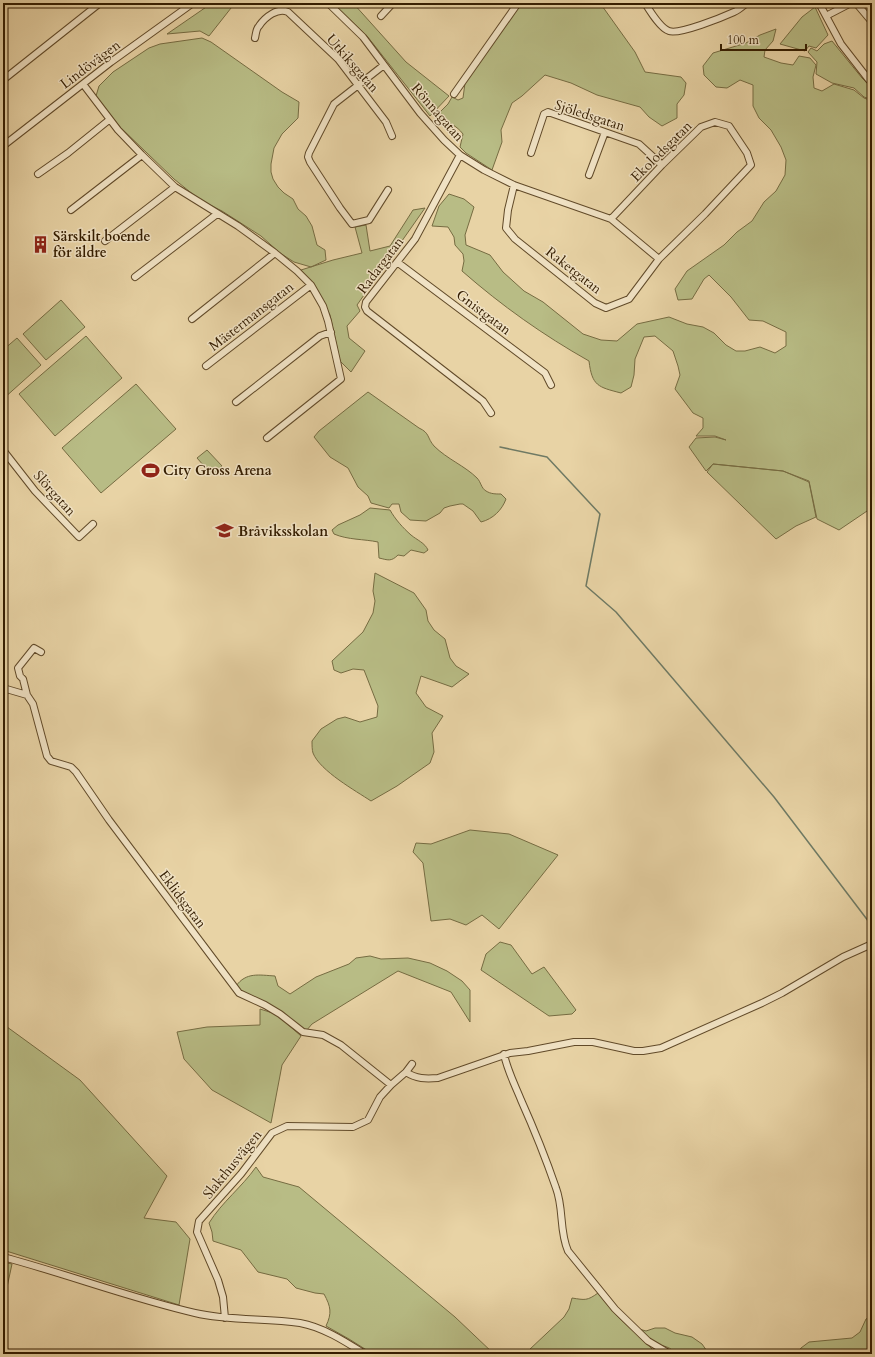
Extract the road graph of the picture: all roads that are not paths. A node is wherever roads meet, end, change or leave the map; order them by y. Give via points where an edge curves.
1 (88, 3) edge
2 (100, 3) edge
3 (193, 3) edge
4 (328, 3) edge
5 (394, 3) edge
6 (518, 3) edge
7 (645, 3) edge
8 (747, 3) edge
9 (820, 3) edge
10 (851, 3) edge
11 (856, 3) edge
12 (92, 9) junction
13 (380, 16) dead end
14 (826, 16) junction
15 (872, 22) edge
16 (255, 38) dead end
17 (384, 65) junction
18 (3, 80) edge
19 (872, 82) edge
20 (83, 84) junction
21 (358, 86) junction
22 (454, 94) dead end
23 (109, 120) junction
24 (605, 132) junction
25 (392, 136) dead end
26 (3, 146) edge
27 (531, 153) dead end
28 (142, 155) junction
29 (460, 155) junction
30 (662, 165) junction
31 (38, 174) dead end
32 (589, 175) dead end
33 (514, 185) junction
34 (175, 186) junction
35 (388, 190) dead end
36 (71, 210) dead end
37 (217, 214) junction
38 (611, 219) junction
39 (105, 242) dead end
40 (275, 253) junction
41 (659, 259) junction
42 (397, 262) junction
43 (135, 277) dead end
44 (310, 285) junction
45 (192, 318) dead end
46 (331, 332) junction
47 (206, 366) dead end
48 (551, 386) dead end
49 (236, 402) dead end
50 (491, 413) dead end
51 (267, 438) dead end
52 (3, 450) edge
53 (93, 524) dead end
54 (40, 652) dead end
55 (3, 688) edge
56 (27, 696) junction
57 (872, 944) edge
58 (504, 1054) junction
59 (412, 1064) dead end
60 (406, 1072) junction
61 (391, 1085) junction
62 (3, 1257) edge
63 (225, 1318) junction
64 (365, 1354) edge
65 (670, 1354) edge

1 - 12 street
2 - 12 street
3 - 20 street, Lindövägen
4 - 17 street, Rönnagatan via 363,37
5 - 13 street
6 - 22 street
7 - 8 street via 661,25 674,32 735,12
9 - 14 street
10 - 14 street
11 - 15 street
12 - 18 street
14 - 19 street via 841,44
16 - 21 street, Utkiksgatan via 258,26 278,10 284,9 338,59
17 - 21 street
17 - 29 street, Rönnagatan via 420,114
20 - 23 street, Mästermansgatan
20 - 26 street, Lindövägen
21 - 25 street, Utkiksgatan via 386,122
21 - 35 street via 334,104 308,157 352,224 369,220
23 - 28 street, Mästermansgatan
23 - 31 street
24 - 27 street, Sjöledsgatan via 548,112 544,114
24 - 30 street, Sjöledsgatan via 640,144
24 - 32 street
28 - 34 street, Mästermansgatan
28 - 36 street
29 - 33 street, Rönnagatan
29 - 42 street, Radargatan via 415,238
30 - 38 street, Ekolodsgatan
30 - 41 street, Ekolodsgatan via 701,127 715,122 729,126 747,153 751,165
33 - 38 street, Rönnagatan
33 - 41 street, Raketgatan via 506,228 515,239 595,303 606,308 629,299
34 - 37 street, Mästermansgatan
34 - 39 street
37 - 40 street, Mästermansgatan
37 - 43 street
38 - 41 street, Rönnagatan
40 - 44 street, Mästermansgatan
40 - 45 street
42 - 48 street, Gnistgatan via 545,373
42 - 50 street, Radargatan via 366,302 366,311 483,401
44 - 46 street, Mästermansgatan via 323,306
44 - 47 street, Mästermansgatan
46 - 49 street via 320,336
46 - 51 street, Mästermansgatan via 341,379
52 - 53 street, Slörgatan via 35,491 79,537
54 - 56 street, Eklidsgatan via 34,648 18,668
55 - 56 street
56 - 61 street, Eklidsgatan via 33,704 47,756 51,761 70,767 76,772 239,993 280,1014 303,1032 324,1035 341,1045
57 - 58 street via 843,957 769,1000 661,1048 634,1051 593,1042 580,1042
58 - 60 street via 438,1078 419,1078
58 - 65 street via 506,1067 556,1188 563,1237 568,1251 615,1309 648,1341
59 - 60 street, Slakthusvägen
60 - 61 street, Slakthusvägen
61 - 63 street, Slakthusvägen via 380,1097 368,1120 353,1127 287,1126 272,1133 241,1174 199,1221 197,1232 222,1291
62 - 63 street via 129,1296 196,1314
63 - 64 street via 301,1323 332,1334

